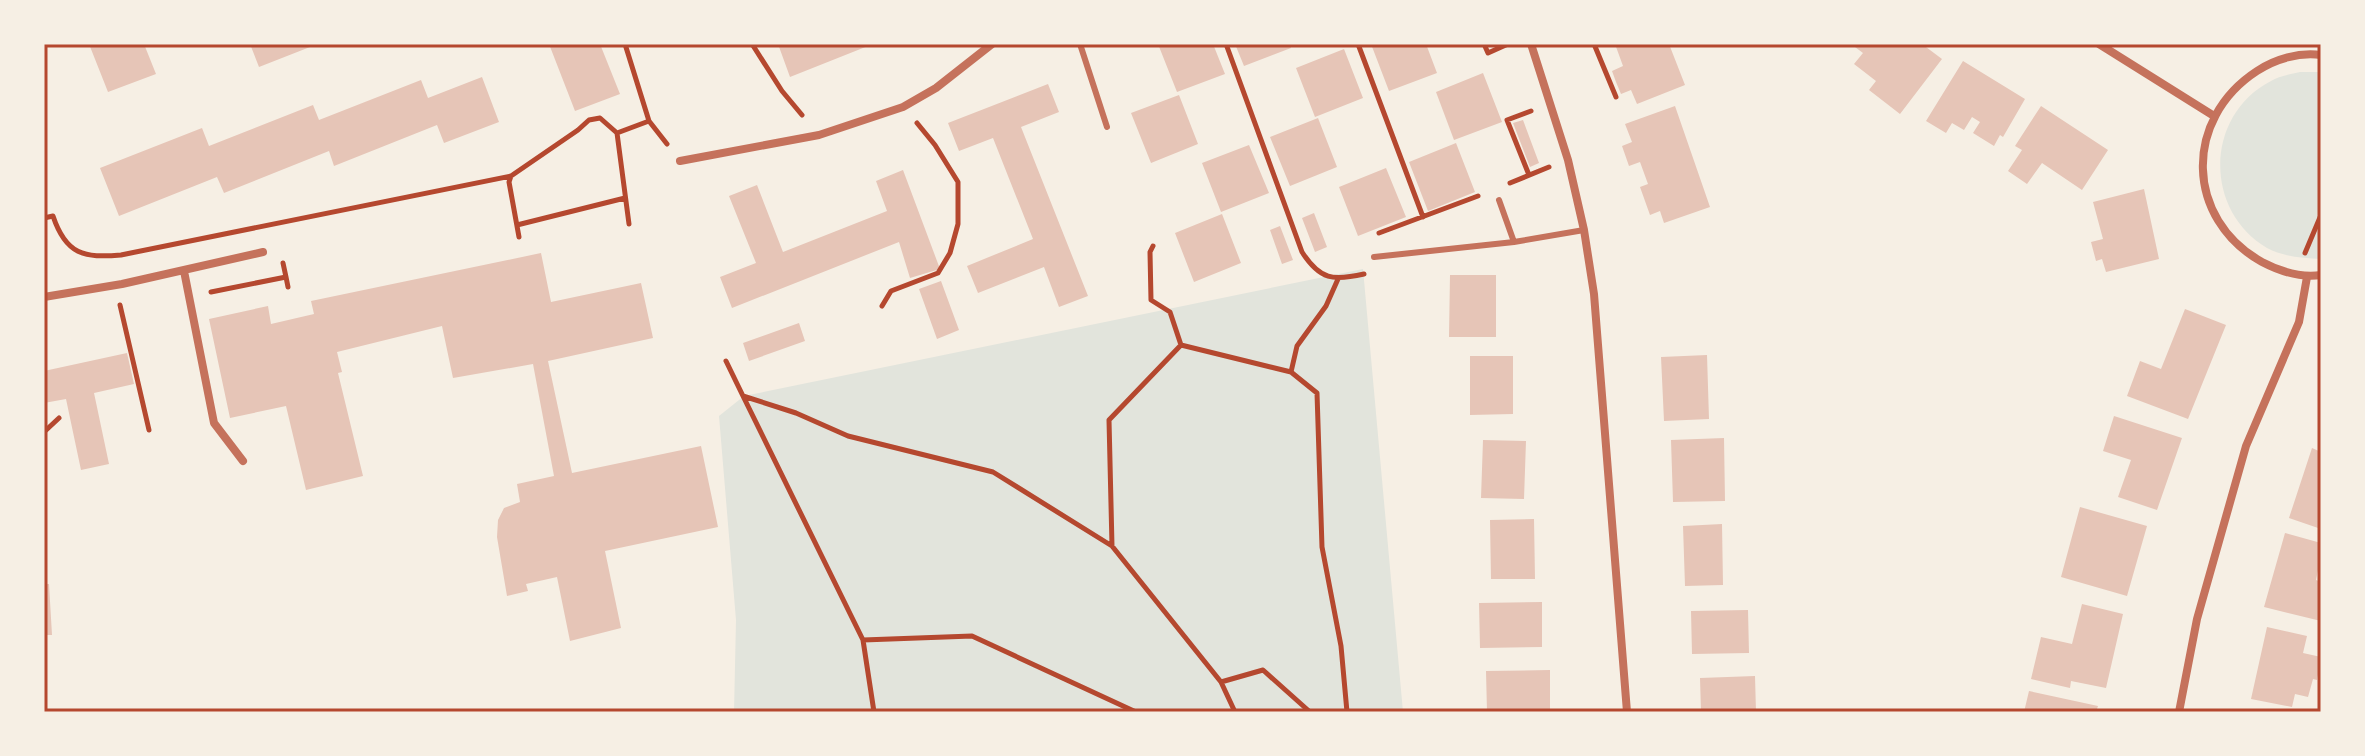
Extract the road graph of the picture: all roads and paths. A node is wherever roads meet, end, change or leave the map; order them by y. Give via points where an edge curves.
1 (625, 44) edge
2 (752, 44) edge
3 (992, 44) edge
4 (1080, 44) edge
5 (1226, 44) edge
6 (1358, 44) edge
7 (1484, 44) edge
8 (1508, 44) edge
9 (1531, 44) edge
10 (1594, 44) edge
11 (2099, 44) edge
12 (2321, 55) edge
13 (1616, 97) dead end
14 (1550, 103) junction
15 (903, 107) junction
16 (2214, 116) junction
17 (649, 121) junction
18 (1107, 127) dead end
19 (617, 133) junction
20 (819, 135) junction
21 (1568, 160) junction
22 (680, 161) joint
23 (1529, 175) junction
24 (511, 176) junction
25 (1505, 185) dead end
26 (1481, 195) dead end
27 (625, 198) junction
28 (1499, 200) dead end
29 (2321, 215) edge
30 (1423, 217) junction
31 (44, 218) edge
32 (629, 224) dead end
33 (517, 225) junction
34 (1584, 230) junction
35 (1371, 236) dead end
36 (519, 237) dead end
37 (1514, 242) junction
38 (1153, 246) dead end
39 (263, 252) dead end
40 (1374, 257) joint
41 (1364, 263) dead end
42 (184, 271) junction
43 (1367, 274) junction
44 (2321, 275) edge
45 (286, 277) dead end
46 (2307, 277) junction
47 (1338, 279) junction
48 (115, 285) junction
49 (288, 287) dead end
50 (44, 297) edge
51 (882, 306) dead end
52 (1181, 345) junction
53 (726, 361) dead end
54 (1291, 372) junction
55 (743, 396) junction
56 (59, 418) dead end
57 (149, 430) dead end
58 (44, 432) edge
59 (243, 461) dead end
60 (1112, 546) junction
61 (863, 640) junction
62 (1221, 682) junction
63 (874, 712) edge
64 (1136, 712) edge
65 (1235, 712) edge
66 (1310, 712) edge
67 (1347, 712) edge
68 (1627, 712) edge
69 (2179, 712) edge

1 - 17 path
2 - 20 path
3 - 15 street
4 - 18 lane
5 - 47 path via 1302,252 1313,268
6 - 30 path
7 - 8 path via 1488,53
9 - 14 street
10 - 13 path
11 - 16 street
12 - 16 street via 2270,62 2237,84
14 - 21 street
14 - 23 path via 1507,120
15 - 20 street
15 - 51 path via 958,182 958,224 938,273 891,291
16 - 46 street via 2203,151 2205,189 2219,224 2243,251 2276,269
17 - 19 path
17 - 22 path
19 - 24 path via 600,118 589,120
19 - 27 path
20 - 22 street
21 - 23 path
21 - 34 street
23 - 25 path
24 - 31 path via 121,255 77,252 61,237 53,216
24 - 33 path
26 - 30 path
27 - 32 path
27 - 33 path
28 - 37 lane
29 - 46 path via 2303,258
30 - 35 path
33 - 36 path
34 - 37 lane
34 - 68 street via 1594,294
37 - 40 lane
38 - 52 path via 1151,300 1170,312
39 - 42 street
40 - 43 path
41 - 43 path
42 - 48 street
42 - 59 street via 214,423
43 - 47 path
44 - 46 street
45 - 49 path
46 - 69 street via 2299,322 2246,446 2197,619
47 - 54 path via 1297,346
48 - 50 street
48 - 57 path
52 - 54 path
52 - 60 path via 1109,420
53 - 55 path
54 - 67 path via 1317,393 1322,547
55 - 60 path via 848,436 993,472
55 - 61 path
56 - 58 path
60 - 62 path
61 - 63 path
61 - 64 path via 972,636
62 - 65 path
62 - 66 path via 1263,670

